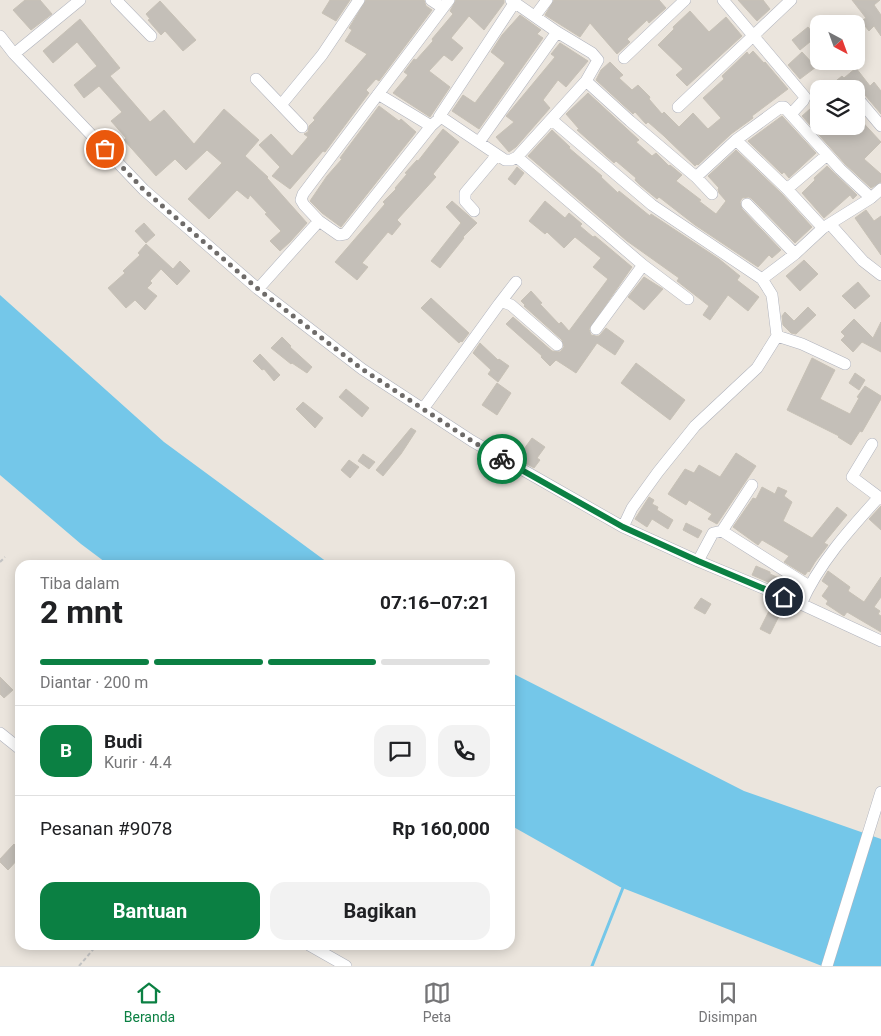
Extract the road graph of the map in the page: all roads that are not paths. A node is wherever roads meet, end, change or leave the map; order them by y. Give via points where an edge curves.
1 (80, 0) edge
2 (116, 0) edge
3 (359, 0) edge
4 (431, 0) edge
5 (547, 0) edge
6 (685, 0) edge
7 (723, 0) edge
8 (791, 0) edge
9 (513, 1) edge
10 (446, 4) edge
11 (535, 16) junction
12 (557, 32) junction
13 (754, 35) junction
14 (0, 36) edge
15 (151, 36) dead end
16 (14, 54) junction
17 (624, 58) dead end
18 (256, 79) dead end
19 (586, 81) junction
20 (378, 94) junction
21 (281, 105) junction
22 (678, 107) dead end
23 (865, 108) edge
24 (791, 114) junction
25 (552, 120) junction
26 (435, 122) junction
27 (881, 126) edge
28 (302, 128) dead end
29 (736, 140) junction
30 (479, 142) junction
31 (497, 154) junction
32 (827, 155) junction
33 (518, 158) junction
34 (696, 176) junction
35 (787, 189) junction
36 (881, 190) edge
37 (712, 194) dead end
38 (871, 198) junction
39 (747, 204) dead end
40 (474, 211) dead end
41 (319, 221) junction
42 (827, 226) junction
43 (795, 254) junction
44 (643, 264) junction
45 (881, 275) edge
46 (762, 279) junction
47 (516, 282) dead end
48 (258, 289) junction
49 (688, 299) dead end
50 (499, 304) junction
51 (596, 329) dead end
52 (778, 336) junction
53 (557, 345) dead end
54 (845, 364) dead end
55 (423, 409) junction
56 (872, 444) dead end
57 (752, 485) dead end
58 (880, 498) edge
59 (623, 527) junction
60 (722, 531) junction
61 (698, 561) junction
62 (809, 586) junction
63 (801, 604) junction
64 (881, 642) edge
65 (0, 733) edge
66 (15, 745) edge
67 (881, 792) edge
68 (318, 950) edge
69 (346, 966) edge
70 (827, 966) edge

1 - 16 street
2 - 15 street
3 - 21 street via 322,55
4 - 10 street
5 - 11 street
6 - 17 street
7 - 13 street
8 - 13 street
9 - 11 street
9 - 26 street
10 - 20 street
11 - 12 street
12 - 19 street via 597,58 598,62
12 - 30 street
13 - 22 street
13 - 24 street via 804,97
14 - 16 street
16 - 48 street via 144,190
18 - 21 street
19 - 25 street
19 - 34 street
20 - 26 street
20 - 41 street via 303,194 301,200
21 - 28 street
23 - 27 street
24 - 29 street via 781,107
24 - 32 street
25 - 33 street
25 - 46 street via 652,205
26 - 30 street via 445,118
26 - 41 street via 346,234 339,235
29 - 34 street
29 - 35 street
30 - 31 street
31 - 33 street via 508,160
31 - 40 street via 465,193 465,201
32 - 35 street
32 - 38 street
33 - 44 street
34 - 37 street
35 - 42 street
36 - 38 street
38 - 42 street
39 - 43 street
41 - 48 street
42 - 43 street
42 - 45 street
43 - 46 street
44 - 49 street
44 - 51 street
46 - 52 street via 772,295
47 - 50 street
48 - 55 street via 362,369
50 - 53 street via 511,305
50 - 55 street
52 - 54 street
52 - 59 street via 757,368 695,426 632,508
55 - 59 street via 472,441
56 - 58 street via 852,477
57 - 60 street
58 - 62 street via 829,555
59 - 61 street
60 - 61 street via 713,533
60 - 62 street
61 - 63 street
62 - 63 street
63 - 64 street
65 - 66 street
67 - 70 street
68 - 69 street

